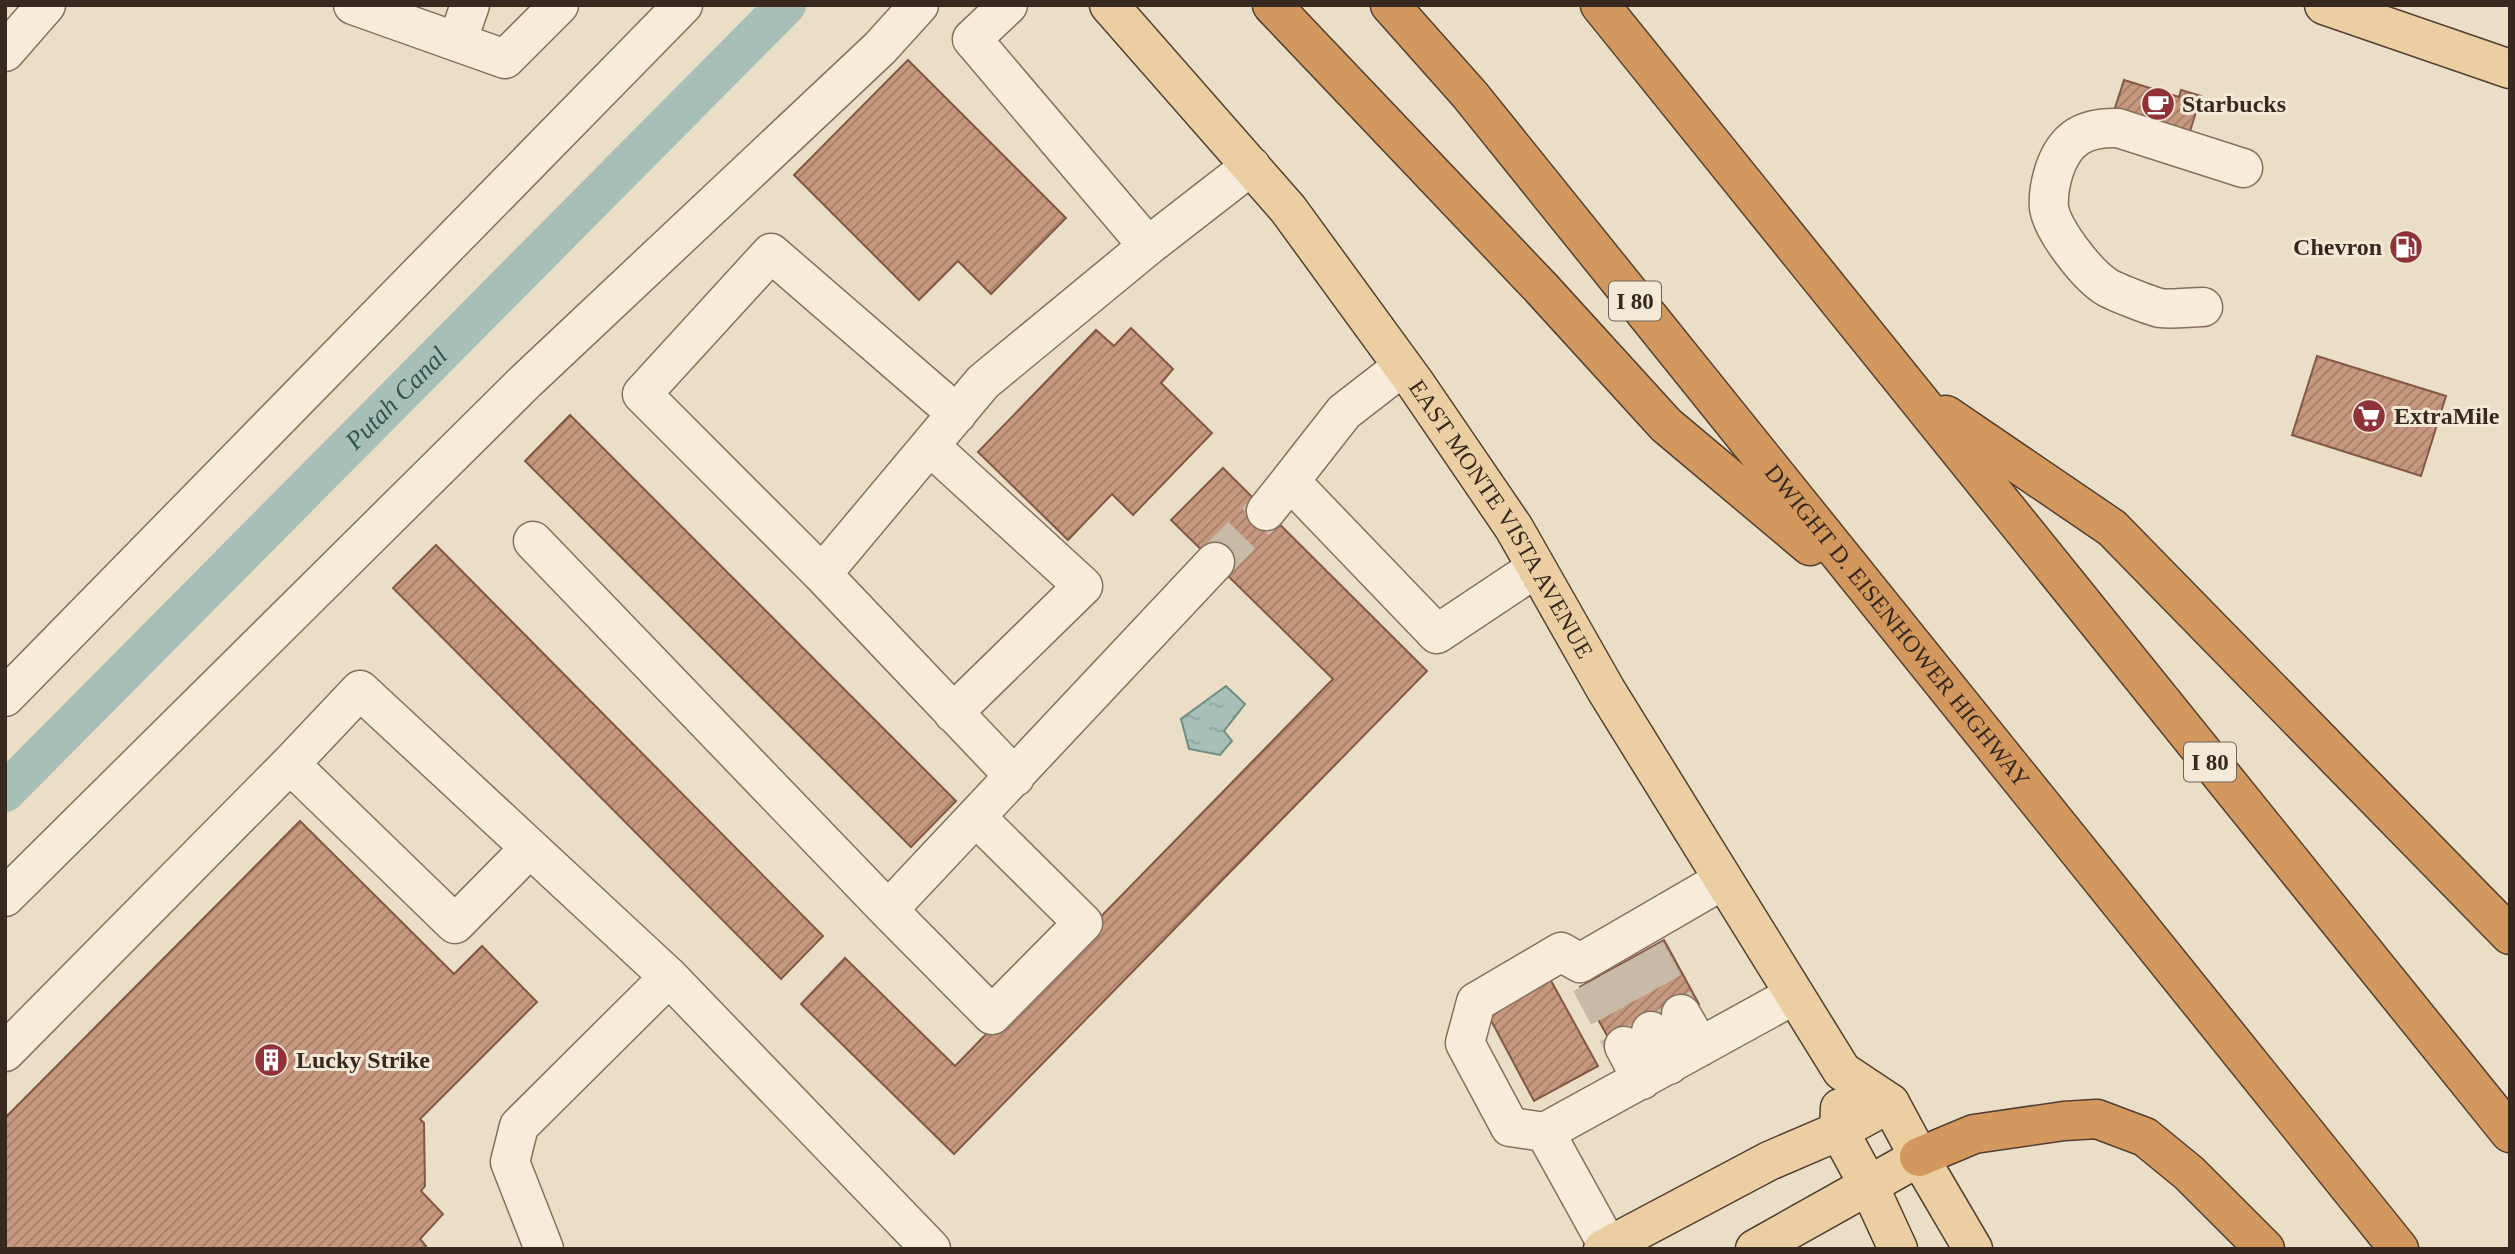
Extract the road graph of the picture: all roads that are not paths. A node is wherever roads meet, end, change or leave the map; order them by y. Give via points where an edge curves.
1 (46, 5) edge
2 (353, 5) edge
3 (470, 5) edge
4 (559, 5) edge
5 (683, 5) edge
6 (919, 5) edge
7 (1008, 5) edge
8 (1109, 5) edge
9 (1272, 5) edge
10 (1390, 5) edge
11 (1600, 5) edge
12 (2323, 5) edge
13 (457, 42) junction
14 (5, 52) edge
15 (2510, 69) edge
16 (1251, 166) junction
17 (2243, 168) dead end
18 (1148, 246) junction
19 (2203, 307) dead end
20 (1402, 367) junction
21 (1910, 390) junction
22 (957, 414) junction
23 (930, 446) junction
24 (1290, 481) junction
25 (1266, 511) tunnel mouth
26 (533, 541) dead end
27 (1214, 562) tunnel mouth
28 (1536, 568) junction
29 (822, 574) junction
30 (1877, 601) junction
31 (5, 697) edge
32 (953, 713) junction
33 (290, 764) junction
34 (1015, 777) junction
35 (976, 817) junction
36 (530, 848) junction
37 (1723, 880) junction
38 (5, 897) edge
39 (888, 910) junction
40 (2510, 935) edge
41 (669, 977) junction
42 (1794, 995) junction
43 (5, 1052) edge
44 (1670, 1064) junction
45 (1842, 1071) junction
46 (1891, 1103) junction
47 (1839, 1131) junction
48 (1545, 1132) junction
49 (2510, 1133) edge
50 (1919, 1157) junction
51 (1869, 1186) junction
52 (1606, 1247) edge
53 (544, 1249) edge
54 (931, 1249) edge
55 (1755, 1249) edge
56 (1898, 1249) edge
57 (1973, 1249) edge
58 (2265, 1249) edge
59 (2399, 1249) edge

1 - 14 lane
2 - 13 lane
3 - 13 lane
4 - 13 lane via 505,59
5 - 31 lane
6 - 38 lane via 880,48 526,381
7 - 18 lane via 972,39
8 - 16 main road, EAST MONTE VISTA AVENUE
9 - 30 highway via 1666,425
10 - 30 highway, DWIGHT D. EISENHOWER HIGHWAY / I 80 via 1469,95
11 - 21 highway, I 80
12 - 15 main road
16 - 18 lane
16 - 20 main road, EAST MONTE VISTA AVENUE via 1288,209
17 - 19 lane via 2118,128 2099,127 2075,137 2060,155 2049,187 2049,210 2057,229 2106,287 2160,308
18 - 22 lane via 983,382
20 - 24 lane via 1344,412
20 - 28 main road, EAST MONTE VISTA AVENUE via 1514,528
21 - 40 highway via 2112,528
21 - 49 highway, I 80
22 - 23 lane
22 - 29 lane via 771,253 642,394
23 - 29 lane
23 - 32 lane via 1083,586
24 - 25 lane
24 - 28 lane via 1437,634
26 - 39 lane
27 - 34 lane
28 - 37 main road, EAST MONTE VISTA AVENUE
29 - 32 lane
30 - 59 highway, DWIGHT D. EISENHOWER HIGHWAY / I 80
32 - 34 lane
33 - 36 lane via 360,690
33 - 36 lane via 455,925
33 - 43 lane
34 - 35 lane
35 - 39 lane
35 - 39 lane via 1083,923 992,1015
36 - 41 lane
37 - 42 main road, EAST MONTE VISTA AVENUE
37 - 48 lane via 1613,957 1561,952 1476,1002 1465,1043 1510,1127
41 - 53 lane via 519,1126 510,1162
41 - 54 lane
42 - 44 lane
42 - 45 main road, EAST MONTE VISTA AVENUE
44 - 44 lane via 1652,1030
44 - 48 lane
45 - 46 main road, EAST MONTE VISTA AVENUE
45 - 47 main road
46 - 47 main road
46 - 50 main road, EAST MONTE VISTA AVENUE
47 - 51 main road
47 - 52 main road via 1769,1161
48 - 52 lane
50 - 51 main road
50 - 57 main road, EAST MONTE VISTA AVENUE
50 - 58 highway via 1974,1134 2097,1119 2144,1137 2189,1173
51 - 55 main road
51 - 56 main road

